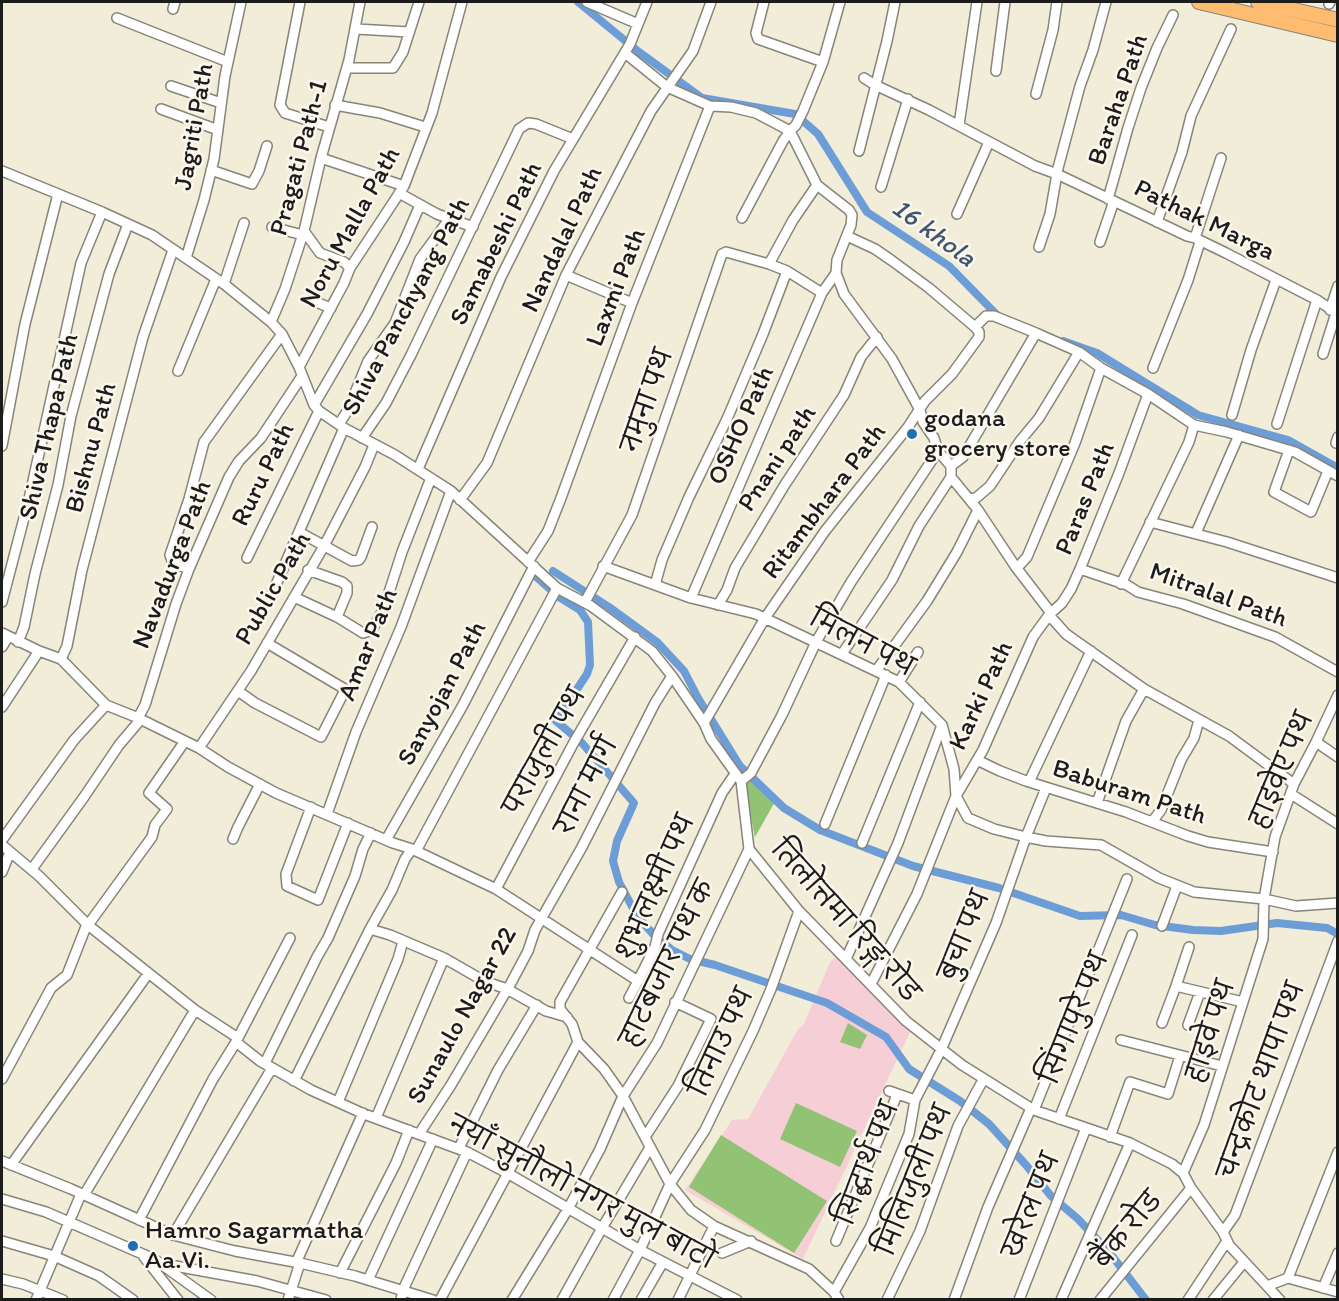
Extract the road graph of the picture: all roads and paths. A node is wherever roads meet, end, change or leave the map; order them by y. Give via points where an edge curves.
1 (241, 2) edge
2 (300, 2) edge
3 (360, 2) edge
4 (419, 2) edge
5 (462, 2) edge
6 (587, 2) edge
7 (647, 2) edge
8 (711, 2) edge
9 (764, 2) edge
10 (840, 2) edge
11 (895, 2) edge
12 (977, 2) edge
13 (1005, 2) edge
14 (1057, 2) edge
15 (1106, 2) edge
16 (1199, 2) edge
17 (1258, 2) edge
18 (1173, 15) dead end
19 (117, 18) dead end
20 (1338, 20) edge
21 (638, 24) junction
22 (356, 29) junction
23 (1231, 29) dead end
24 (409, 32) junction
25 (1338, 35) edge
26 (627, 49) junction
27 (228, 62) junction
28 (823, 62) junction
29 (347, 68) junction
30 (996, 71) dead end
31 (864, 78) dead end
32 (875, 85) junction
33 (171, 86) dead end
34 (667, 87) junction
35 (1036, 94) dead end
36 (908, 99) junction
37 (221, 102) junction
38 (335, 105) junction
39 (710, 106) junction
40 (161, 110) dead end
41 (959, 125) junction
42 (329, 127) junction
43 (425, 127) junction
44 (793, 128) junction
45 (218, 130) junction
46 (573, 139) junction
47 (989, 142) junction
48 (267, 146) dead end
49 (859, 151) dead end
50 (321, 158) junction
51 (1221, 158) dead end
52 (211, 170) junction
53 (2, 171) edge
54 (1055, 171) junction
55 (817, 185) junction
56 (880, 187) dead end
57 (401, 190) junction
58 (58, 194) junction
59 (1111, 200) junction
60 (420, 205) junction
61 (102, 212) junction
62 (957, 214) dead end
63 (450, 218) junction
64 (742, 218) dead end
65 (1157, 222) junction
66 (244, 223) dead end
67 (128, 224) junction
68 (272, 227) dead end
69 (473, 227) junction
70 (304, 233) junction
71 (847, 236) junction
72 (1197, 240) junction
73 (1101, 242) dead end
74 (1039, 247) dead end
75 (172, 250) junction
76 (186, 258) junction
77 (769, 264) junction
78 (350, 268) junction
79 (787, 271) junction
80 (836, 273) junction
81 (566, 275) junction
82 (1276, 280) junction
83 (220, 282) junction
84 (1338, 286) edge
85 (822, 293) junction
86 (1317, 300) junction
87 (313, 301) dead end
88 (632, 303) junction
89 (331, 308) junction
90 (1334, 312) edge
91 (271, 322) junction
92 (975, 327) junction
93 (1036, 333) junction
94 (282, 334) junction
95 (877, 338) junction
96 (1079, 352) junction
97 (1323, 354) dead end
98 (1101, 368) junction
99 (1153, 368) dead end
100 (178, 371) dead end
101 (300, 372) junction
102 (1148, 394) junction
103 (316, 408) junction
104 (920, 410) junction
105 (1232, 415) dead end
106 (1277, 424) dead end
107 (1194, 425) junction
108 (342, 426) junction
109 (1239, 435) junction
110 (362, 438) junction
111 (374, 445) junction
112 (2, 446) edge
113 (1289, 450) junction
114 (938, 451) junction
115 (951, 466) junction
116 (418, 469) junction
117 (1328, 471) junction
118 (1338, 476) edge
119 (951, 477) junction
120 (431, 478) junction
121 (451, 491) junction
122 (969, 499) junction
123 (460, 500) junction
124 (978, 510) junction
125 (1150, 522) junction
126 (372, 527) dead end
127 (299, 532) junction
128 (1196, 533) junction
129 (324, 546) junction
130 (247, 558) dead end
131 (531, 564) junction
132 (603, 566) junction
133 (1017, 568) junction
134 (189, 569) junction
135 (1080, 569) junction
136 (308, 570) junction
137 (1338, 578) edge
138 (1121, 584) junction
139 (655, 585) junction
140 (557, 588) junction
141 (272, 594) dead end
142 (294, 597) junction
143 (691, 598) junction
144 (585, 601) junction
145 (2, 602) edge
146 (718, 605) junction
147 (1050, 614) junction
148 (337, 618) junction
149 (765, 618) junction
150 (5, 635) edge
151 (635, 637) junction
152 (18, 642) junction
153 (816, 642) junction
154 (267, 643) junction
155 (2, 647) edge
156 (39, 651) junction
157 (918, 651) dead end
158 (1091, 651) junction
159 (842, 654) junction
160 (61, 659) junction
161 (876, 671) junction
162 (1338, 672) edge
163 (886, 675) junction
164 (672, 676) junction
165 (899, 682) junction
166 (1144, 689) junction
167 (238, 691) junction
168 (1338, 695) edge
169 (920, 702) junction
170 (106, 705) junction
171 (2, 707) edge
172 (1334, 714) edge
173 (139, 719) junction
174 (1199, 720) junction
175 (705, 722) junction
176 (942, 725) junction
177 (185, 741) junction
178 (1316, 742) junction
179 (199, 748) junction
180 (1338, 757) edge
181 (977, 760) junction
182 (738, 777) junction
183 (1029, 782) junction
184 (260, 784) junction
185 (1294, 784) junction
186 (1046, 788) junction
187 (1291, 794) junction
188 (956, 796) junction
189 (1097, 802) junction
190 (310, 807) junction
191 (327, 814) junction
192 (1152, 822) junction
193 (348, 823) junction
194 (825, 824) dead end
195 (1338, 824) edge
196 (371, 833) junction
197 (1026, 837) junction
198 (234, 839) dead end
199 (2, 840) edge
200 (386, 840) junction
201 (862, 843) dead end
202 (2, 845) edge
203 (749, 849) junction
204 (414, 850) junction
205 (10, 852) junction
206 (1273, 852) junction
207 (32, 869) junction
208 (2, 872) edge
209 (1127, 879) dead end
210 (1177, 886) junction
211 (496, 889) junction
212 (622, 892) dead end
213 (1264, 899) junction
214 (1338, 903) edge
215 (799, 912) junction
216 (542, 918) junction
217 (88, 924) junction
218 (1162, 926) dead end
219 (370, 929) junction
220 (1132, 935) dead end
221 (290, 938) dead end
222 (403, 941) junction
223 (1338, 941) edge
224 (1189, 947) dead end
225 (589, 950) junction
226 (444, 958) junction
227 (846, 959) junction
228 (148, 974) junction
229 (638, 981) junction
230 (871, 984) junction
231 (1176, 986) junction
232 (507, 989) junction
233 (1200, 993) junction
234 (629, 998) dead end
235 (675, 1002) junction
236 (1243, 1002) junction
237 (537, 1005) junction
238 (195, 1010) junction
239 (567, 1017) junction
240 (1162, 1023) dead end
241 (1188, 1025) dead end
242 (237, 1040) junction
243 (1121, 1040) dead end
244 (578, 1042) junction
245 (941, 1050) junction
246 (1180, 1056) junction
247 (268, 1066) junction
248 (1222, 1066) junction
249 (2, 1079) edge
250 (983, 1080) junction
251 (294, 1081) junction
252 (623, 1096) junction
253 (916, 1098) junction
254 (338, 1102) junction
255 (1033, 1109) junction
256 (363, 1113) junction
257 (376, 1118) junction
258 (1059, 1119) junction
259 (1086, 1128) junction
260 (409, 1130) junction
261 (419, 1134) junction
262 (645, 1137) junction
263 (1110, 1137) junction
264 (433, 1139) junction
265 (1130, 1143) junction
266 (650, 1149) junction
267 (463, 1150) junction
268 (1338, 1152) edge
269 (6, 1163) edge
270 (1183, 1173) junction
271 (509, 1174) junction
272 (670, 1184) junction
273 (1191, 1188) junction
274 (82, 1194) junction
275 (2, 1199) edge
276 (568, 1209) junction
277 (140, 1220) junction
278 (69, 1223) junction
279 (714, 1226) junction
280 (602, 1228) junction
281 (1223, 1232) junction
282 (173, 1235) junction
283 (2, 1241) edge
284 (836, 1241) dead end
285 (1227, 1241) junction
286 (751, 1242) junction
287 (640, 1250) junction
288 (141, 1253) junction
289 (722, 1253) dead end
290 (1338, 1253) edge
291 (54, 1256) junction
292 (663, 1262) junction
293 (1244, 1262) junction
294 (162, 1263) junction
295 (298, 1263) junction
296 (340, 1273) junction
297 (689, 1275) junction
298 (1288, 1278) junction
299 (2, 1279) edge
300 (368, 1280) junction
301 (1267, 1286) junction
302 (1323, 1288) junction
303 (292, 1289) junction
304 (1338, 1292) edge
305 (38, 1295) edge
306 (402, 1295) edge
307 (836, 1296) edge
308 (892, 1298) edge
309 (63, 1299) edge
310 (133, 1299) edge
311 (178, 1299) edge
312 (211, 1299) edge
313 (288, 1299) edge
314 (326, 1299) edge
315 (433, 1299) edge
316 (440, 1299) edge
317 (512, 1299) edge
318 (562, 1299) edge
319 (613, 1299) edge
320 (641, 1299) edge
321 (678, 1299) edge
322 (737, 1299) edge
323 (954, 1299) edge
324 (1019, 1299) edge
325 (1061, 1299) edge
326 (1100, 1299) edge
327 (1188, 1299) edge
328 (1213, 1299) edge
329 (1280, 1299) edge

1 - 27 street, Jagriti Path
2 - 42 street via 280,105 285,113
3 - 22 street, Pragati Path-1
4 - 24 street
5 - 43 street, Noru Malla Path
6 - 21 street
7 - 21 street, Samabeshi Path
8 - 34 street, Nandalal Path via 693,51
9 - 28 street via 758,39
10 - 28 street
11 - 32 street
12 - 41 street
13 - 30 street
14 - 35 street
15 - 54 street
16 - 25 highway
17 - 20 highway
18 - 59 street, Baraha Path via 1141,88
19 - 27 street
21 - 26 street, Samabeshi Path
22 - 24 street
22 - 29 street, Pragati Path-1
23 - 65 street via 1191,116
24 - 29 street via 393,68
26 - 34 street
26 - 46 street, Samabeshi Path
27 - 37 street, Jagriti Path
28 - 44 street
29 - 38 street, Pragati Path-1
31 - 32 street, Pathak Marga
32 - 36 street, Pathak Marga
32 - 49 street
33 - 37 street
34 - 39 street
34 - 81 street, Nandalal Path
36 - 41 street, Pathak Marga
36 - 56 street
37 - 45 street, Jagriti Path
38 - 42 street, Pragati Path-1
38 - 43 street via 380,112
39 - 44 street via 756,113
39 - 88 street, Laxmi Path
40 - 45 street
41 - 47 street, Pathak Marga
42 - 50 street, Pragati Path-1
43 - 57 street, Noru Malla Path
44 - 55 street
44 - 64 street
45 - 52 street, Jagriti Path
46 - 69 street, Shiva Panchyang Path via 536,124 528,123 519,129
46 - 116 street, Samabeshi Path via 501,278
47 - 54 street, Pathak Marga
47 - 62 street
48 - 52 street via 252,184
50 - 57 street
50 - 70 street, Pragati Path-1
51 - 72 street
52 - 76 street, Jagriti Path
53 - 58 street
54 - 59 street, Pathak Marga
54 - 74 street via 1050,214
55 - 71 street via 852,215
55 - 77 street
57 - 60 street
57 - 78 street, Noru Malla Path
58 - 61 street
58 - 112 street via 26,324
59 - 65 street, Pathak Marga
59 - 73 street, Baraha Path
60 - 63 street
60 - 103 street, Ruru Path
61 - 67 street
61 - 145 street via 81,263
63 - 69 street
63 - 108 street via 420,259 395,323 368,361
65 - 72 street, Pathak Marga
66 - 83 street
67 - 75 street
67 - 152 street, Shiva Thapa Path via 109,274 71,416 58,485
68 - 70 street
69 - 110 street, Shiva Panchyang Path via 386,403
70 - 78 street via 320,253
70 - 91 street, Pragati Path-1
71 - 80 street
71 - 92 street via 891,260
72 - 82 street, Pathak Marga
72 - 99 street via 1188,280
75 - 76 street
75 - 160 street, Bishnu Path via 143,337
76 - 83 street
77 - 79 street
77 - 132 street, नमुना पथ via 722,254 632,515
78 - 89 street, Noru Malla Path
79 - 85 street
79 - 139 street via 727,419 666,549
80 - 85 street, OSHO Path
80 - 95 street via 844,294
81 - 88 street
81 - 123 street, Nandalal Path via 487,463
82 - 86 street, Pathak Marga
82 - 105 street
83 - 91 street
83 - 100 street
84 - 90 street
85 - 143 street, OSHO Path
86 - 90 street, Pathak Marga
86 - 106 street
87 - 89 street
88 - 131 street, Laxmi Path via 548,531
89 - 101 street, Noru Malla Path
90 - 97 street
91 - 94 street
92 - 93 street via 986,316 993,316
92 - 104 street, Ritambhara Path via 979,337
93 - 96 street
93 - 115 street via 963,457
94 - 101 street
94 - 134 street via 204,442 170,555 173,563
95 - 104 street
95 - 146 street, Pnani path via 861,357 844,395 735,568
96 - 98 street
96 - 122 street via 1039,418 990,486
98 - 102 street
98 - 133 street via 1075,443 1027,557
101 - 103 street
101 - 134 street, Navadurga Path via 261,438 233,470
102 - 107 street
102 - 135 street, Paras Path
103 - 108 street, तिलोत्तमा रिङ्ग रोड
103 - 130 street, Ruru Path
104 - 114 street
104 - 149 street, Ritambhara Path via 825,531
107 - 109 street
107 - 125 street
108 - 110 street, तिलोत्तमा रिङ्ग रोड
108 - 127 street
109 - 113 street
109 - 128 street
110 - 111 street, तिलोत्तमा रिङ्ग रोड
111 - 116 street, तिलोत्तमा रिङ्ग रोड
111 - 129 street, Public Path
113 - 117 street
113 - 117 street via 1274,492 1311,512
114 - 115 street
114 - 153 street, शुभलक्ष्मी पथ
115 - 119 street
116 - 120 street, तिलोत्तमा रिङ्ग रोड
117 - 118 street
119 - 122 street
119 - 159 street via 919,526 892,580
120 - 121 street, तिलोत्तमा रिङ्ग रोड
120 - 148 street via 384,608 372,630 363,633
121 - 123 street, तिलोत्तमा रिङ्ग रोड
121 - 191 street, Amar Path
122 - 124 street
123 - 131 street, तिलोत्तमा रिङ्ग रोड
124 - 133 street
124 - 161 street via 927,601
125 - 128 street
125 - 138 street
126 - 129 street via 359,560 352,561
127 - 129 street
127 - 141 street
128 - 137 street
129 - 136 street, Public Path
131 - 140 street, तिलोत्तमा रिङ्ग रोड
131 - 200 street, Sanyojan Path via 463,705
132 - 139 street, मिलन पथ
132 - 144 street, नमुना पथ
133 - 147 street
134 - 173 street, Navadurga Path
135 - 138 street, Mitralal Path
135 - 147 street, Paras Path via 1071,590
136 - 142 street, Public Path
136 - 148 street via 347,586
138 - 162 street, Mitralal Path via 1275,637
139 - 143 street, मिलन पथ
140 - 144 street, तिलोत्तमा रिङ्ग रोड
140 - 204 street
142 - 148 street
142 - 154 street, Public Path
143 - 146 street, मिलन पथ
144 - 151 street, तिलोत्तमा रिङ्ग रोड
146 - 149 street, मिलन पथ
147 - 158 street via 1066,634
147 - 181 street, Karki Path via 1033,638
149 - 153 street, मिलन पथ
149 - 175 street, Ritambhara Path
150 - 152 street
150 - 155 street
151 - 164 street, तिलोत्तमा रिङ्ग रोड
151 - 211 street, पराजुली पथ
152 - 156 street
153 - 159 street, मिलन पथ
153 - 182 street, शुभलक्ष्मी पथ via 750,773
154 - 167 street, Public Path
154 - 167 street via 344,688 321,737
156 - 160 street
156 - 171 street
157 - 165 street
158 - 166 street
158 - 183 street
159 - 161 street, मिलन पथ
160 - 170 street
161 - 163 street, मिलन पथ
163 - 165 street, मिलन पथ
163 - 194 street
164 - 175 street, तिलोत्तमा रिङ्ग रोड
164 - 216 street, राना मार्ग
165 - 169 street, मिलन पथ
166 - 174 street
166 - 189 street via 1126,721
167 - 179 street, Public Path
168 - 172 street, हाइवेए पथ
169 - 176 street, मिलन पथ
169 - 201 street
170 - 173 street, शुभलक्ष्मी पथ
170 - 199 street via 74,740
172 - 178 street, हाइवेए पथ
173 - 177 street, शुभलक्ष्मी पथ
173 - 207 street, Navadurga Path
174 - 185 street via 1229,736
174 - 192 street via 1161,810
175 - 182 street, तिलोत्तमा रिङ्ग रोड via 711,739
176 - 188 street, मिलन पथ via 954,769
176 - 227 street via 891,858
177 - 179 street, शुभलक्ष्मी पथ
177 - 217 street via 149,793 167,809 155,825 152,837
178 - 180 street
178 - 185 street, हाइवेए पथ
179 - 184 street, शुभलक्ष्मी पथ
181 - 183 street, Baburam Path
181 - 188 street, Karki Path
182 - 203 street, तिलोत्तमा रिङ्ग रोड
182 - 229 street, शुभलक्ष्मी पथ via 722,794
183 - 186 street, Baburam Path
184 - 190 street, शुभलक्ष्मी पथ
184 - 198 street
185 - 187 street, हाइवेए पथ
186 - 189 street, Baburam Path
186 - 197 street, बुचा पथ
187 - 195 street
187 - 206 street, हाइवेए पथ
188 - 197 street, मिलन पथ via 968,818
188 - 230 street, Karki Path via 920,886
189 - 192 street, Baburam Path
190 - 191 street, शुभलक्ष्मी पथ
190 - 193 street via 286,874 287,886 318,900
191 - 193 street, शुभलक्ष्मी पथ
192 - 206 street, Baburam Path via 1208,842
193 - 196 street, शुभलक्ष्मी पथ
196 - 200 street, शुभलक्ष्मी पथ
196 - 247 street via 328,938
197 - 210 street, मिलन पथ via 1101,845
197 - 245 street, बुचा पथ via 996,923
200 - 204 street, शुभलक्ष्मी पथ
202 - 205 street, नयाँ सुनौलो नगर मुल बाटो
203 - 215 street, तिलोत्तमा रिङ्ग रोड
203 - 235 street, हाटबजार पथ क
204 - 211 street, शुभलक्ष्मी पथ
204 - 219 street via 405,859
205 - 207 street, नयाँ सुनौलो नगर मुल बाटो
205 - 208 street
206 - 213 street, हाइवेए पथ
207 - 217 street, नयाँ सुनौलो नगर मुल बाटो
209 - 255 street
210 - 213 street, मिलन पथ via 1194,892
210 - 218 street
211 - 216 street, शुभलक्ष्मी पथ
212 - 225 street
213 - 214 street, मिलन पथ via 1296,906
213 - 236 street, हाइवे पथ via 1263,939
215 - 227 street, तिलोत्तमा रिङ्ग रोड
215 - 272 street, तिनाउ पथ via 772,986 705,1130
216 - 225 street, शुभलक्ष्मी पथ
216 - 232 street, Sunaulo Nagar 22
217 - 228 street, नयाँ सुनौलो नगर मुल बाटो
217 - 249 street via 67,975 51,988
219 - 222 street
219 - 251 street
220 - 258 street, सिंगापुरे पथ
221 - 242 street
222 - 226 street
222 - 254 street
223 - 281 street, चन्द्रकोट थापा पथ via 1235,1215
224 - 231 street
225 - 229 street, शुभलक्ष्मी पथ
225 - 239 street via 560,1002
226 - 232 street
226 - 257 street
227 - 230 street, तिलोत्तमा रिङ्ग रोड
228 - 238 street, नयाँ सुनौलो नगर मुल बाटो
228 - 269 street
229 - 234 street
230 - 245 street, तिलोत्तमा रिङ्ग रोड
231 - 233 street
231 - 240 street
232 - 237 street
232 - 261 street, Sunaulo Nagar 22
233 - 236 street
233 - 241 street
235 - 252 street, हाटबजार पथ क via 657,1043
235 - 262 street via 711,1019 678,1086
236 - 248 street, हाइवे पथ
237 - 239 street
237 - 267 street via 498,1070
238 - 242 street, नयाँ सुनौलो नगर मुल बाटो
238 - 274 street
239 - 244 street
242 - 247 street, नयाँ सुनौलो नगर मुल बाटो
242 - 277 street
243 - 246 street
244 - 252 street
244 - 271 street
245 - 250 street, तिलोत्तमा रिङ्ग रोड
245 - 253 street, सिद्धार्थ पथ
246 - 248 street
246 - 263 street via 1168,1094 1130,1082
247 - 251 street, नयाँ सुनौलो नगर मुल बाटो
247 - 282 street
248 - 270 street, हाइवे पथ via 1204,1125
250 - 255 street, तिलोत्तमा रिङ्ग रोड
250 - 308 street, मिलिजुली पथ via 958,1125
251 - 254 street, नयाँ सुनौलो नगर मुल बाटो
252 - 262 street
252 - 276 street, हाटबजार पथ क
253 - 284 street, सिद्धार्थ पथ via 893,1093
253 - 307 street, सिद्धार्थ पथ via 909,1134 870,1228
254 - 256 street, नयाँ सुनौलो नगर मुल बाटो
255 - 258 street, तिलोत्तमा रिङ्ग रोड
255 - 323 street via 988,1207
256 - 257 street, नयाँ सुनौलो नगर मुल बाटो
256 - 295 street
257 - 260 street, नयाँ सुनौलो नगर मुल बाटो
258 - 259 street, तिलोत्तमा रिङ्ग रोड
259 - 263 street, तिलोत्तमा रिङ्ग रोड
259 - 324 street, खरेल पथ
260 - 261 street, नयाँ सुनौलो नगर मुल बाटो
260 - 296 street
261 - 264 street, नयाँ सुनौलो नगर मुल बाटो
262 - 266 street
263 - 265 street, तिलोत्तमा रिङ्ग रोड
264 - 267 street, नयाँ सुनौलो नगर मुल बाटो
264 - 300 street
265 - 270 street, तिलोत्तमा रिङ्ग रोड
265 - 325 street
266 - 272 street
266 - 280 street
267 - 271 street, नयाँ सुनौलो नगर मुल बाटो
267 - 306 street
268 - 298 street
269 - 274 street
270 - 273 street, तिलोत्तमा रिङ्ग रोड
271 - 276 street, नयाँ सुनौलो नगर मुल बाटो
271 - 316 street
272 - 279 street via 691,1209
272 - 287 street, तिनाउ पथ
273 - 281 street, तिलोत्तमा रिङ्ग रोड
273 - 326 street, बैंक रोड
274 - 277 street
274 - 278 street
275 - 278 street
276 - 280 street, नयाँ सुनौलो नगर मुल बाटो
276 - 317 street, हाटबजार पथ क
277 - 282 street
278 - 288 street
278 - 291 street
279 - 286 street
279 - 297 street
280 - 287 street, नयाँ सुनौलो नगर मुल बाटो
280 - 318 street
281 - 285 street, तिलोत्तमा रिङ्ग रोड
282 - 295 street
283 - 291 street
285 - 293 street, तिलोत्तमा रिङ्ग रोड
285 - 327 street
286 - 289 street
286 - 307 street via 809,1269
287 - 292 street, नयाँ सुनौलो नगर मुल बाटो
287 - 319 street, तिनाउ पथ
288 - 294 street
288 - 311 street
290 - 302 street
291 - 305 street
291 - 310 street via 99,1276
292 - 297 street, नयाँ सुनौलो नगर मुल बाटो
292 - 320 street
293 - 301 street, तिलोत्तमा रिङ्ग रोड
293 - 328 street
294 - 303 street
294 - 312 street
295 - 296 street
295 - 303 street
296 - 300 street
297 - 321 street
297 - 322 street, नयाँ सुनौलो नगर मुल बाटो
298 - 301 street
298 - 302 street
299 - 305 street via 22,1284
300 - 306 street
301 - 329 street, तिलोत्तमा रिङ्ग रोड
302 - 304 street
303 - 313 street
303 - 314 street
305 - 309 street
306 - 315 street

